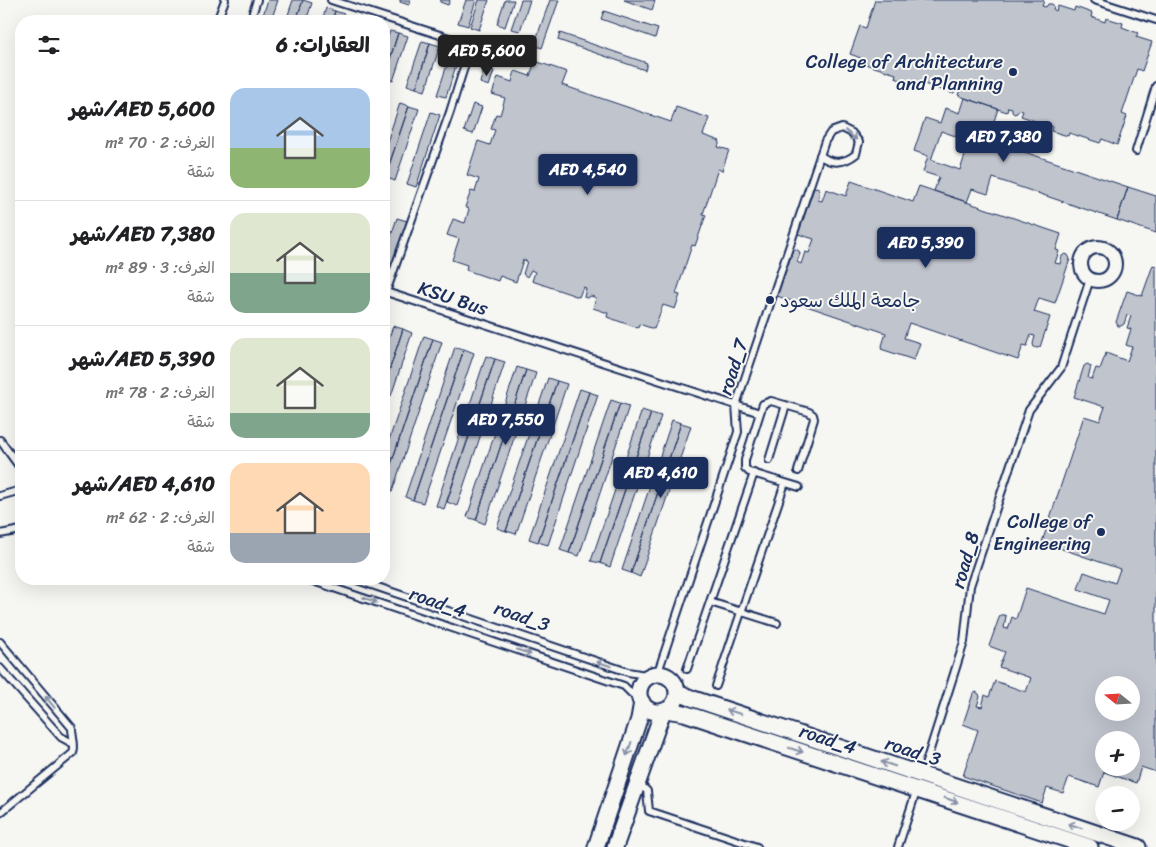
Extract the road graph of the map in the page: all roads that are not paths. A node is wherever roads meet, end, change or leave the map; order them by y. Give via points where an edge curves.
1 (225, 0) edge
2 (257, 0) edge
3 (331, 0) edge
4 (1094, 0) edge
5 (220, 15) edge
6 (252, 15) edge
7 (377, 15) edge
8 (390, 19) edge
9 (1155, 22) edge
10 (1156, 86) edge
11 (1136, 151) dead end
12 (820, 155) junction
13 (1090, 280) dead end
14 (390, 281) edge
15 (390, 293) edge
16 (736, 405) junction
17 (786, 405) junction
18 (760, 412) junction
19 (0, 440) edge
20 (769, 460) dead end
21 (15, 461) edge
22 (798, 471) dead end
23 (754, 473) junction
24 (785, 483) junction
25 (798, 487) dead end
26 (15, 492) edge
27 (0, 496) edge
28 (15, 531) edge
29 (0, 534) edge
30 (325, 585) edge
31 (372, 585) edge
32 (710, 602) junction
33 (741, 612) junction
34 (777, 623) dead end
35 (0, 642) edge
36 (0, 668) edge
37 (688, 669) dead end
38 (654, 675) junction
39 (716, 686) dead end
40 (677, 692) junction
41 (641, 699) junction
42 (665, 711) junction
43 (72, 742) junction
44 (637, 781) junction
45 (919, 782) junction
46 (0, 813) edge
47 (596, 847) edge
48 (615, 847) edge
49 (757, 847) edge
50 (898, 847) edge
51 (1090, 847) edge
52 (1138, 847) edge

1 - 5 lane
2 - 6 lane
3 - 7 lane, KSU Bus
4 - 9 lane
8 - 14 lane, KSU Bus via 471,46
10 - 11 lane
12 -> 12 lane, road_7 via 827,135 835,130 849,130 859,142 856,154 845,161 830,161
12 - 16 lane, road_7
13 - 45 lane, road_8 via 1061,368 1029,410 970,586 964,642
15 - 16 lane, KSU Bus
16 - 18 lane, KSU Bus
16 - 38 lane, road_7 via 736,439
17 - 18 lane via 766,401
17 - 20 lane
17 - 22 lane via 809,412 814,419
18 - 23 lane via 745,460 745,468
19 - 21 lane
23 - 24 lane
23 - 32 lane
24 - 25 lane
24 - 33 lane
26 - 27 lane
28 - 29 lane
30 -> 41 lane, road_4 via 624,686
38 -> 31 lane, road_3 via 628,672
32 - 33 lane
32 - 37 lane
33 - 34 lane
33 - 39 lane
43 -> 35 lane via 72,728
36 - 43 lane via 61,737
38 - 40 street via 668,677
38 - 41 street via 642,684
40 - 42 street via 674,703
45 -> 40 street, road_3
41 - 42 street via 650,710
41 -> 47 street via 639,720
42 - 44 street
42 -> 45 street, road_4 via 684,713
43 - 46 lane via 75,746 73,753
44 - 48 street
44 - 49 lane via 647,791 649,811
45 - 50 lane, road_8
45 -> 51 street, road_4
52 -> 45 street, road_3

